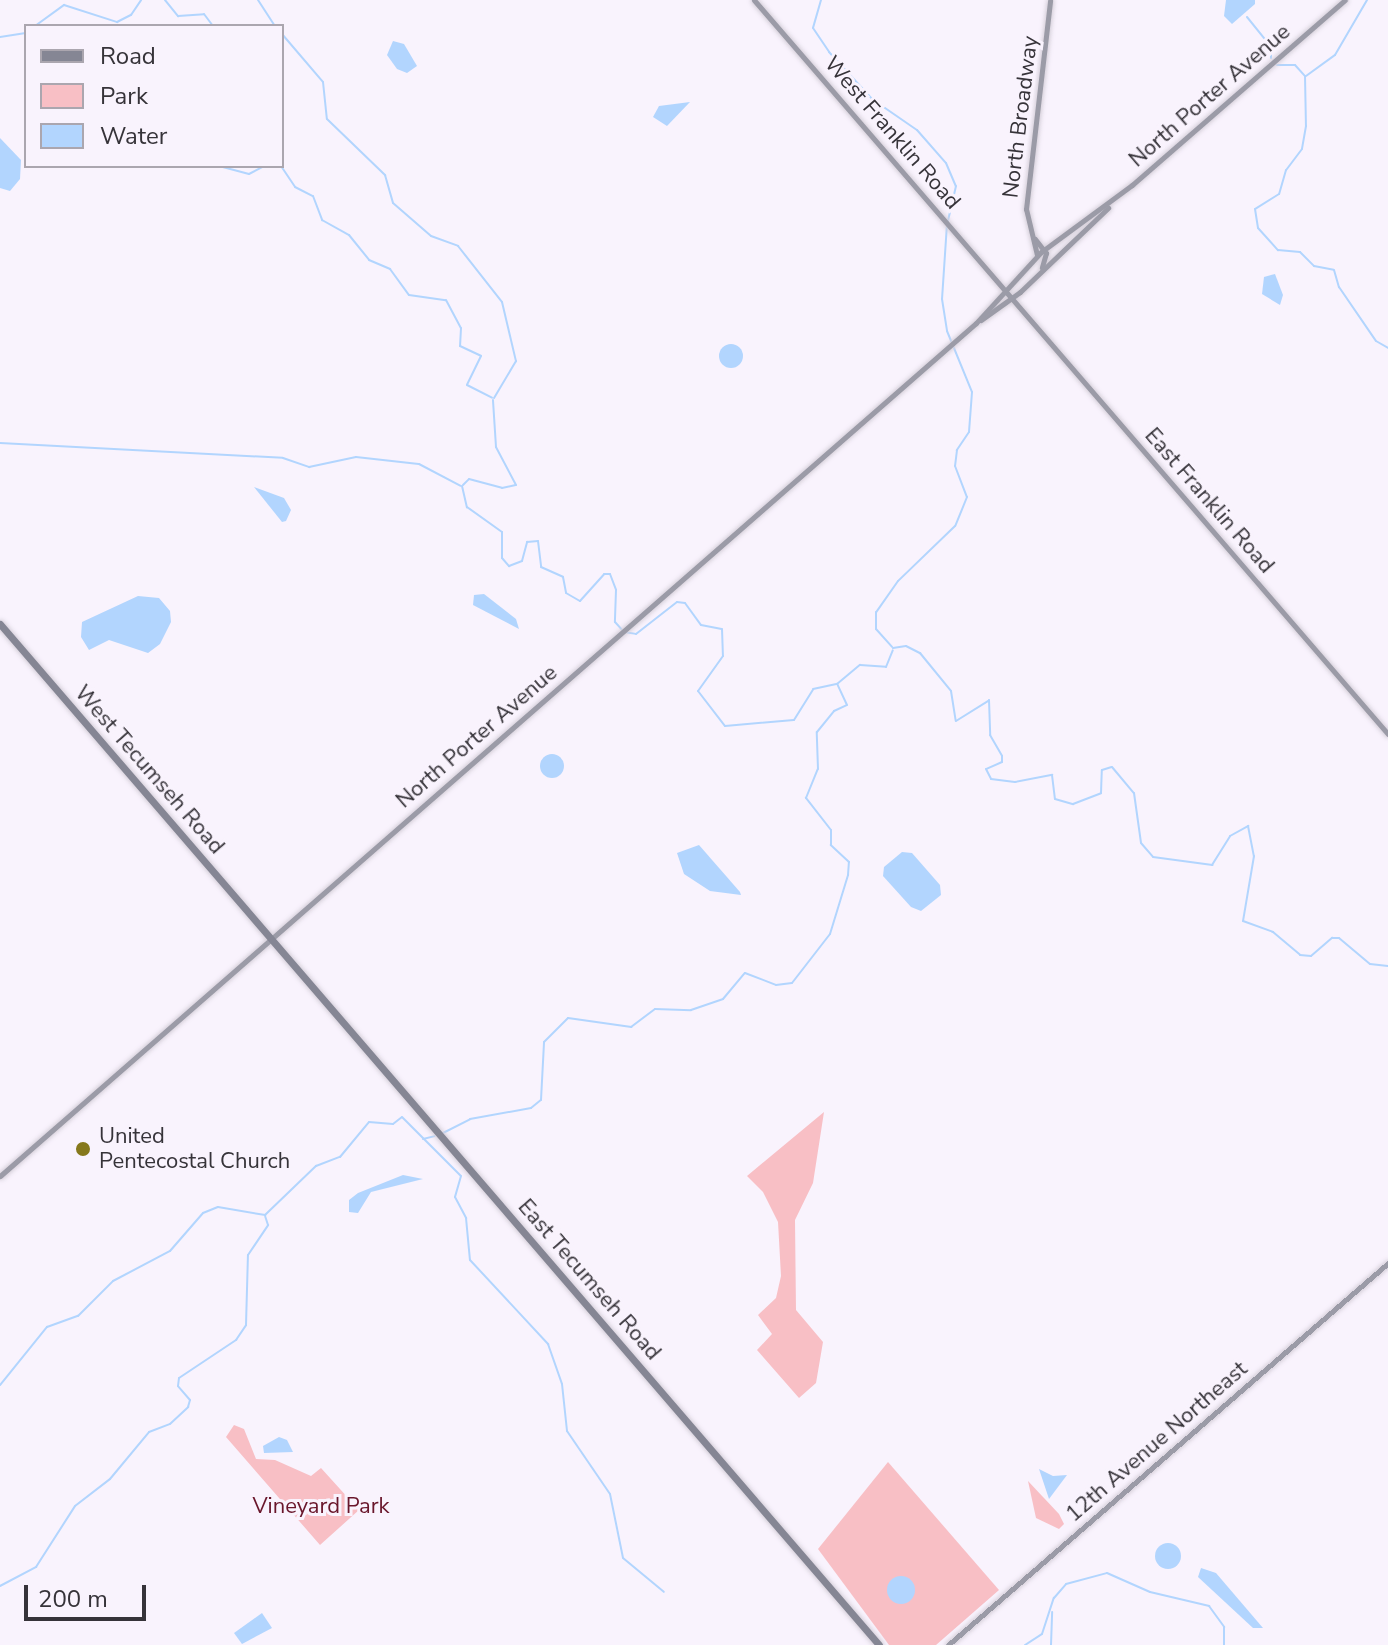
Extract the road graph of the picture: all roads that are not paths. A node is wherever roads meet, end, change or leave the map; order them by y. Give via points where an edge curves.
1 (754, 0) edge
2 (1050, 0) edge
3 (1345, 0) edge
4 (1132, 185) junction
5 (1032, 237) junction
6 (1045, 250) junction
7 (1034, 259) junction
8 (1032, 281) junction
9 (1006, 288) junction
10 (1014, 297) junction
11 (976, 323) junction
12 (0, 624) edge
13 (1388, 734) edge
14 (271, 939) junction
15 (0, 1176) edge
16 (1388, 1263) edge
17 (879, 1645) edge
18 (948, 1645) edge

1 - 9 street, West Franklin Road
2 - 5 street, North Broadway via 1026,209
3 - 4 street, North Porter Avenue
4 - 6 street, North Porter Avenue
4 - 8 street, North Porter Avenue
5 - 6 street
5 - 7 street, North Broadway via 1038,251
6 - 7 street, North Porter Avenue
6 - 8 street via 1046,261
7 - 9 street, North Porter Avenue
8 - 10 street, North Porter Avenue
9 - 10 street, East Franklin Road
9 - 11 street, North Porter Avenue
10 - 11 street, North Porter Avenue
10 - 13 street, East Franklin Road
11 - 14 street, North Porter Avenue
12 - 14 main road, West Tecumseh Road
14 - 15 street, North Porter Avenue
14 - 17 main road, East Tecumseh Road
16 - 18 street, 12th Avenue Northeast

